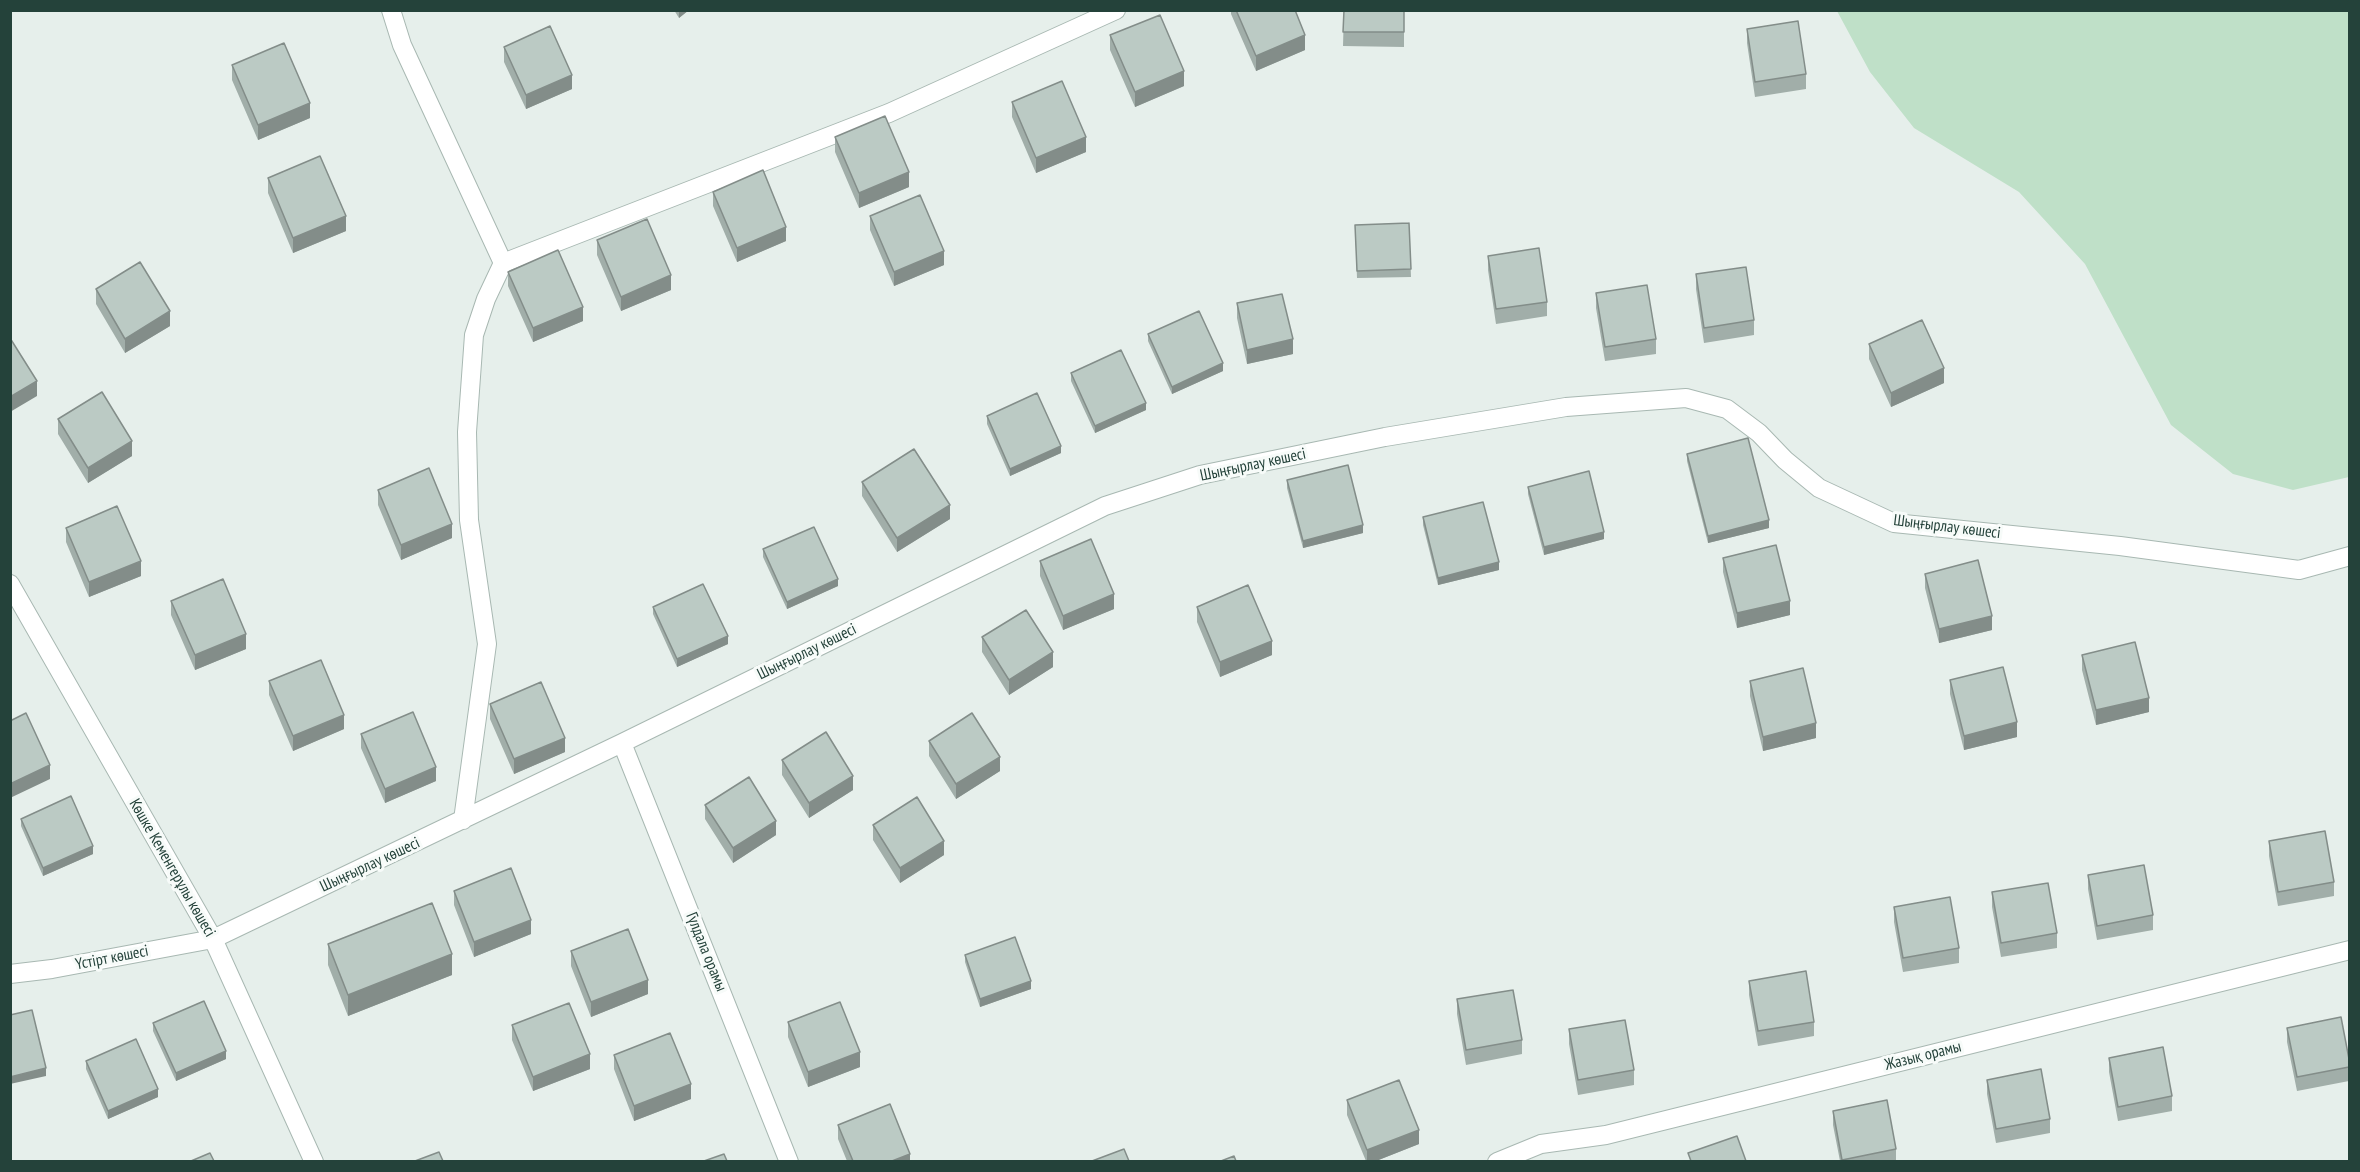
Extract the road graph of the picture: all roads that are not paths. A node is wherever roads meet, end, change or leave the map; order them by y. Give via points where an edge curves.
1 (391, 10) edge
2 (1116, 10) edge
3 (503, 262) junction
4 (2349, 556) edge
5 (10, 584) edge
6 (622, 743) junction
7 (463, 820) junction
8 (213, 939) junction
9 (2349, 950) edge
10 (10, 974) edge
11 (314, 1161) edge
12 (789, 1161) edge
13 (1497, 1161) edge

1 - 3 street via 402,45
2 - 3 street via 889,114
3 - 7 street via 474,336 468,421 469,520 487,644
4 - 6 street, Шыңғырлау көшесі via 2299,570 2120,546 1894,524 1819,488 1727,409 1686,398 1566,407 1385,437 1200,475 1105,506
5 - 8 street, Көшке Кеменгерұлы көшесі
6 - 7 street, Шыңғырлау көшесі
6 - 12 street, Гүлдала орамы
7 - 8 street, Шыңғырлау көшесі
8 - 10 street, Үстірт көшесі
8 - 11 street, Көшке Кеменгерұлы көшесі
9 - 13 street, Жазық орамы via 1617,1132 1541,1144

